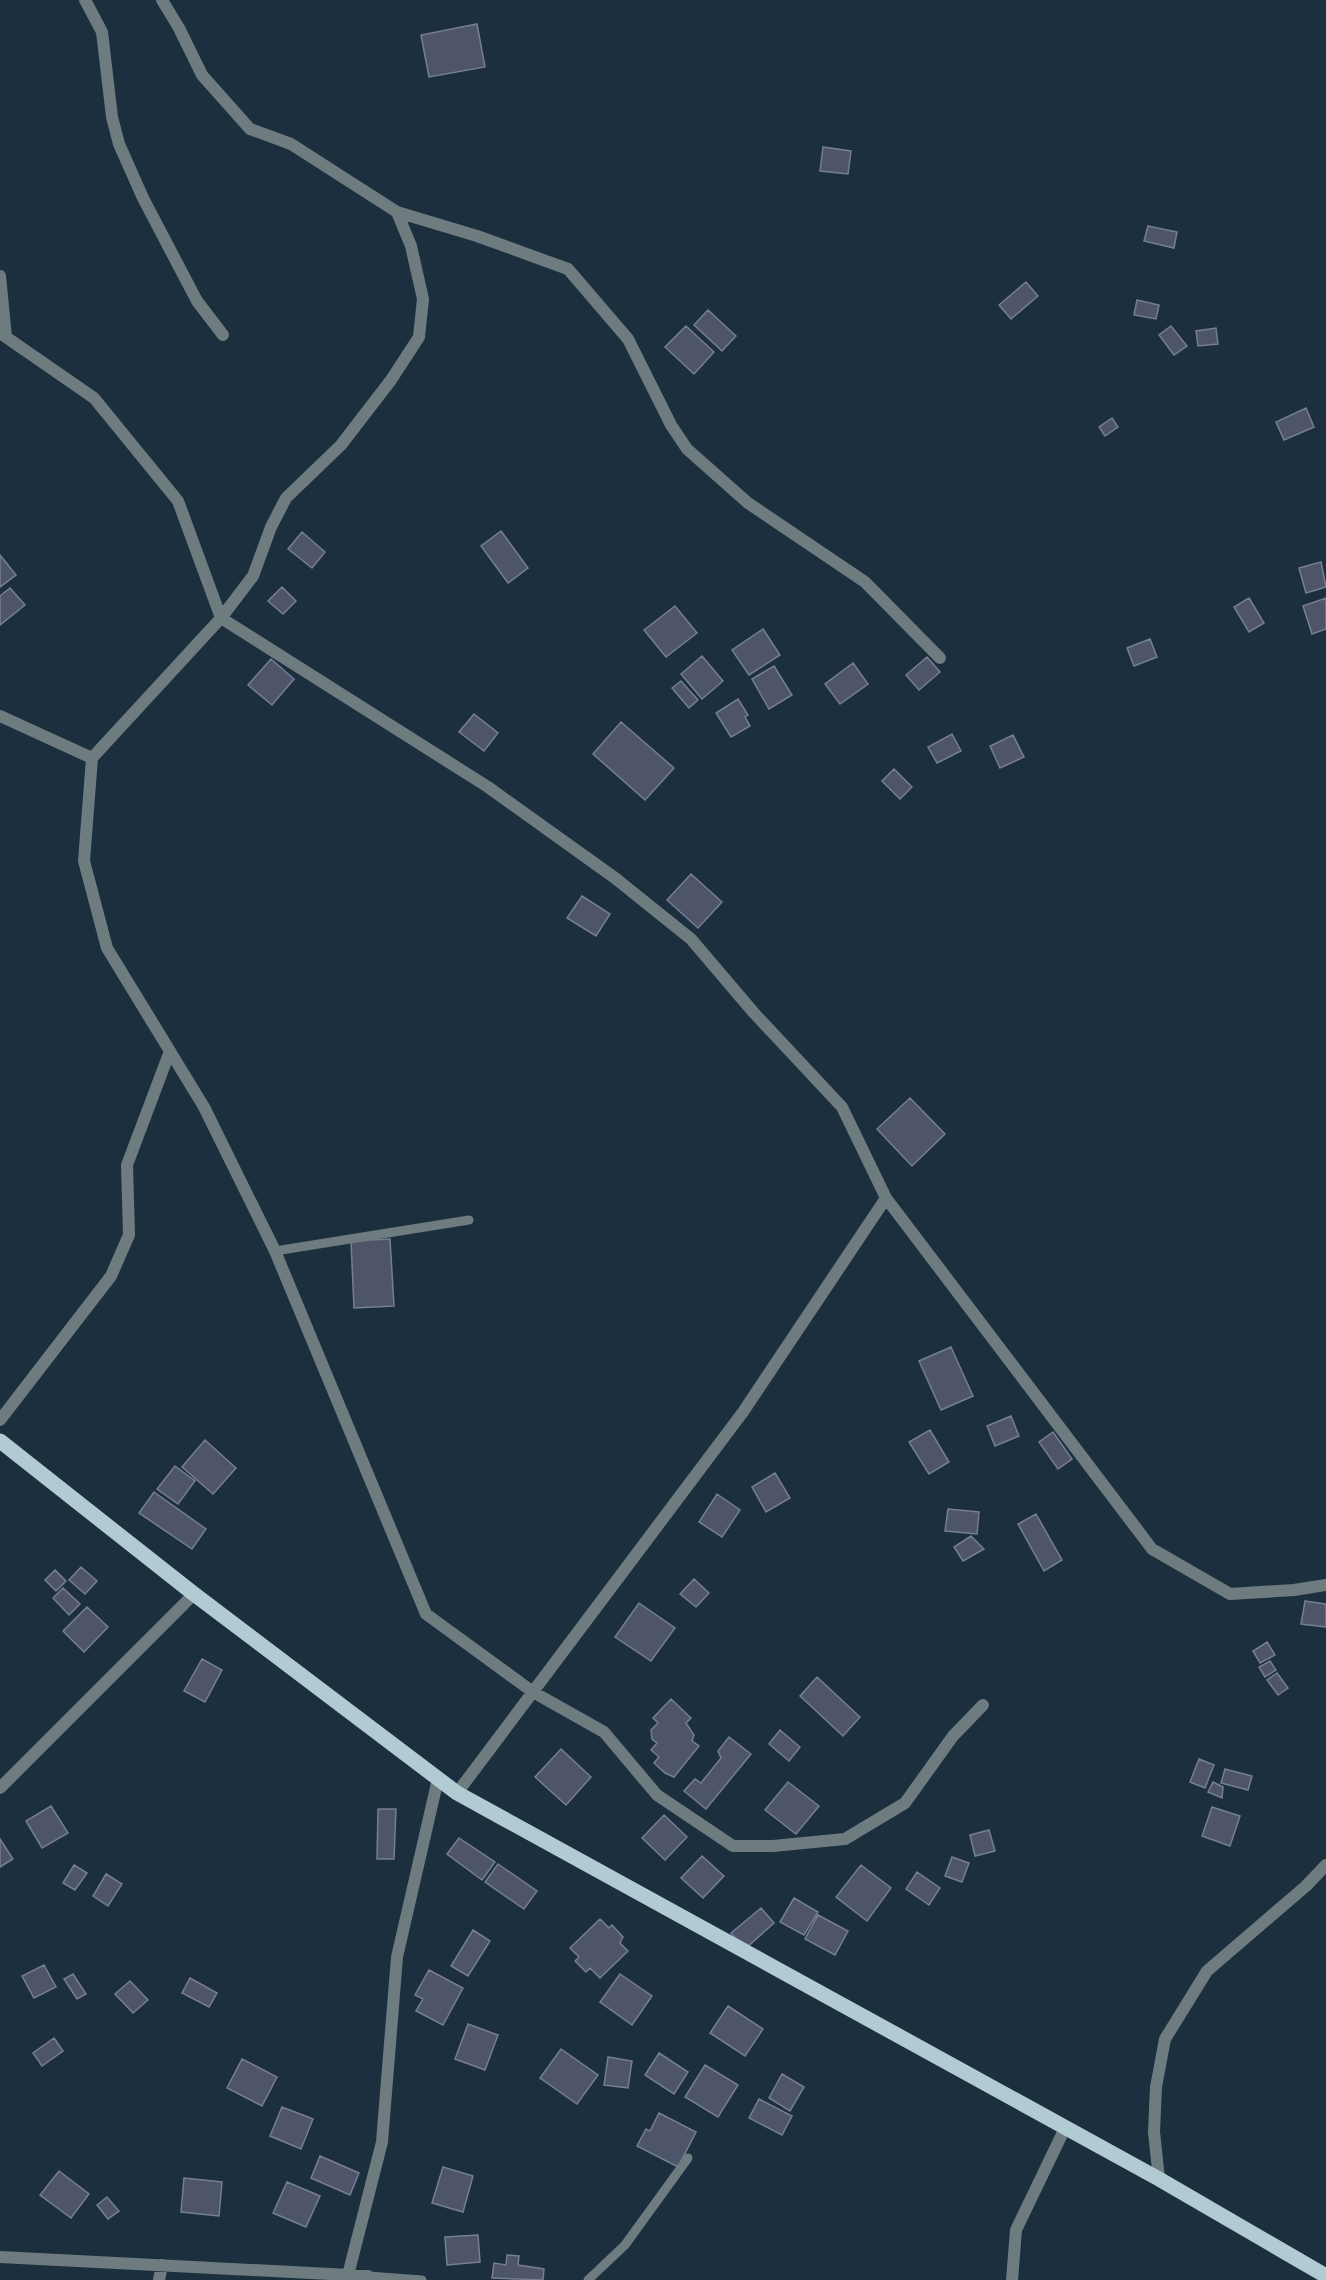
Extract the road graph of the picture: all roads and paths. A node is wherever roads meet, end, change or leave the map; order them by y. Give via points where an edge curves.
1 (85, 0) edge
2 (162, 0) edge
3 (397, 212) junction
4 (0, 276) edge
5 (3, 335) edge
6 (223, 335) dead end
7 (221, 618) junction
8 (940, 658) dead end
9 (0, 716) edge
10 (92, 758) junction
11 (170, 1051) junction
12 (886, 1197) junction
13 (469, 1220) dead end
14 (275, 1251) junction
15 (0, 1420) edge
16 (0, 1441) edge
17 (1326, 1585) edge
18 (194, 1594) junction
19 (532, 1692) junction
20 (983, 1705) dead end
21 (438, 1779) junction
22 (0, 1788) edge
23 (457, 1793) junction
24 (1326, 1865) edge
25 (1065, 2128) junction
26 (688, 2158) dead end
27 (1159, 2179) junction
28 (0, 2257) edge
29 (162, 2265) junction
30 (348, 2275) junction
31 (1326, 2276) edge
32 (368, 2278) edge
33 (159, 2280) edge
34 (422, 2280) edge
35 (588, 2280) edge
36 (1012, 2280) edge

1 - 6 street via 102,32 119,144 197,301
2 - 3 street via 202,75 250,129 291,144
3 - 7 street via 411,246 423,299 419,337 341,445 286,498 253,576
3 - 8 street via 568,268 628,339 687,449 748,503 865,582
4 - 5 street
5 - 7 street via 93,398 178,501
7 - 10 street
7 - 12 street via 488,787 615,878 691,939 842,1107
9 - 10 street
10 - 11 street via 84,861 107,948
11 - 14 street via 204,1107
11 - 15 street via 127,1165 129,1235 111,1276
12 - 17 street via 1152,1548 1230,1594
12 - 19 street via 743,1412
13 - 14 lane
14 - 19 street via 426,1614
16 - 18 main road
18 - 21 main road
18 - 22 street
19 - 20 street via 604,1732 657,1795 733,1846 845,1839 905,1803 953,1736
19 - 23 street
21 - 23 main road
21 - 30 street via 397,1957 382,2142
23 - 25 main road
24 - 27 street via 1207,1971 1165,2039 1155,2086
25 - 27 main road
25 - 36 street via 1016,2230
26 - 35 lane via 625,2245
27 - 31 main road
28 - 29 street
29 - 30 street
29 - 33 street
30 - 32 street
32 - 34 lane

